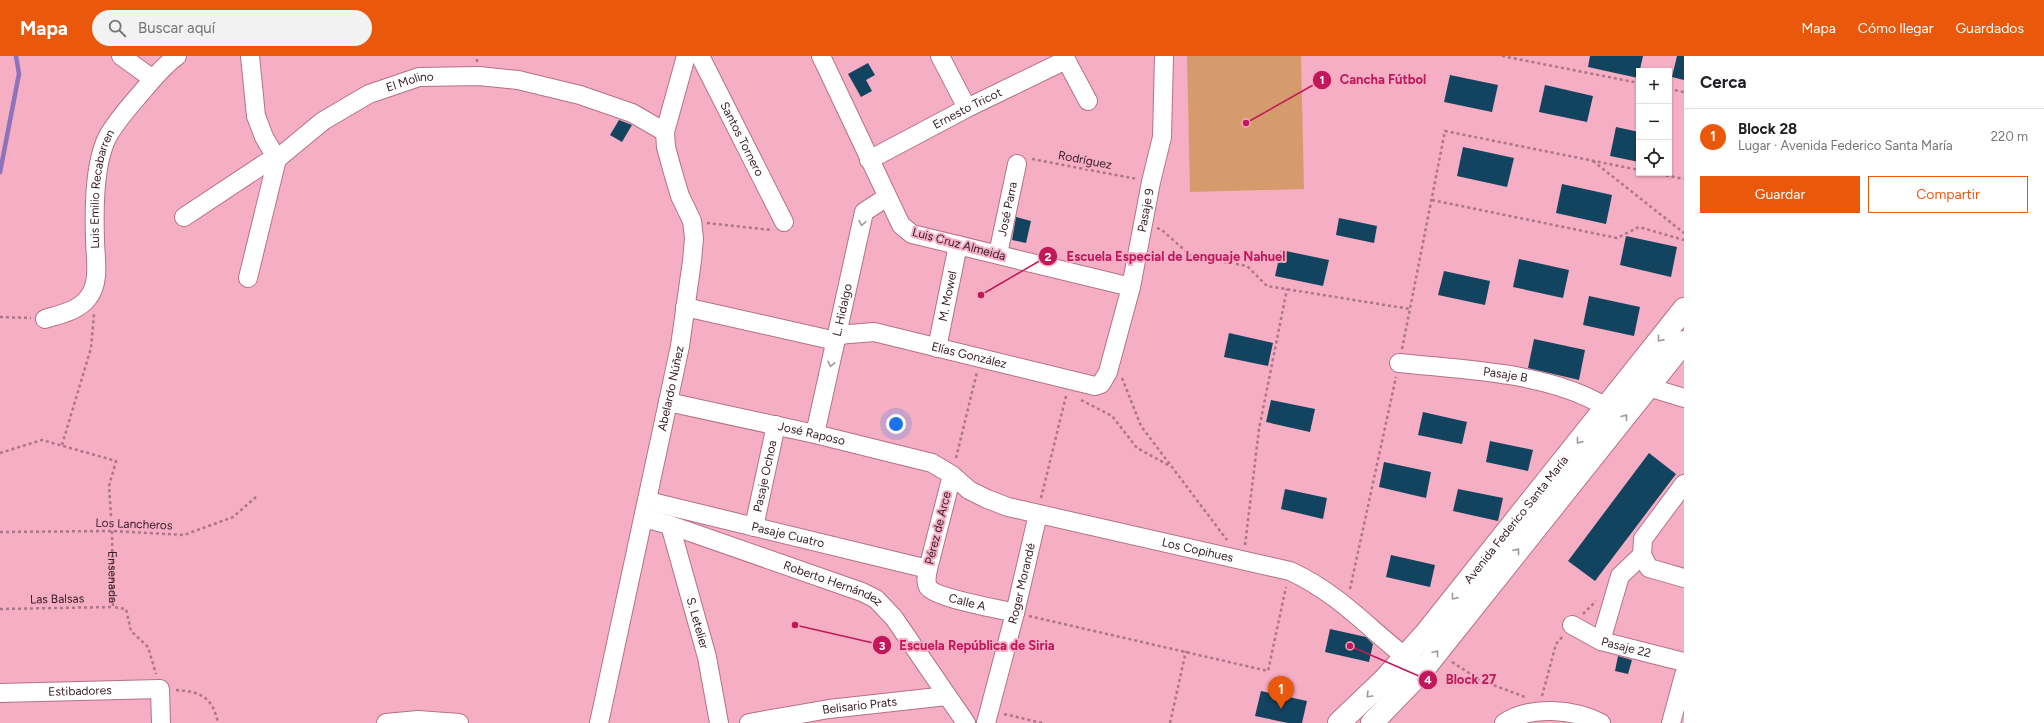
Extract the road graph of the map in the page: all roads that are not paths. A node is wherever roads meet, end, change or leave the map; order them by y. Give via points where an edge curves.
1 (121, 56) edge
2 (177, 56) edge
3 (250, 56) edge
4 (686, 56) edge
5 (700, 56) edge
6 (821, 56) edge
7 (940, 56) edge
8 (1164, 56) edge
9 (1065, 58) edge
10 (153, 79) junction
11 (1088, 100) dead end
12 (967, 108) junction
13 (665, 132) junction
14 (278, 159) junction
15 (869, 160) junction
16 (1017, 164) road end
17 (887, 197) junction
18 (184, 217) dead end
19 (784, 222) road end
20 (958, 245) junction
21 (998, 254) junction
22 (248, 278) dead end
23 (1131, 286) junction
24 (685, 307) junction
25 (1684, 309) edge
26 (45, 319) road end
27 (836, 338) junction
28 (1684, 342) edge
29 (937, 348) junction
30 (1399, 363) dead end
31 (1640, 380) junction
32 (1101, 384) joint
33 (1684, 398) edge
34 (668, 402) junction
35 (1606, 407) junction
36 (776, 425) junction
37 (815, 434) junction
38 (952, 474) junction
39 (1682, 490) edge
40 (648, 501) junction
41 (1038, 514) junction
42 (644, 518) junction
43 (670, 525) junction
44 (754, 527) junction
45 (1642, 555) junction
46 (927, 575) junction
47 (1684, 578) edge
48 (1015, 613) junction
49 (1572, 625) dead end
50 (1601, 641) junction
51 (1405, 657) junction
52 (1684, 662) edge
53 (1423, 670) junction
54 (1684, 675) edge
55 (0, 693) edge
56 (947, 696) junction
57 (830, 716) edge
58 (988, 716) edge
59 (161, 723) edge
60 (386, 723) edge
61 (459, 723) edge
62 (599, 723) edge
63 (719, 723) edge
64 (750, 723) edge
65 (965, 723) edge
66 (1339, 723) edge
67 (1372, 723) edge
68 (1504, 723) edge
69 (1601, 723) edge
70 (1671, 723) edge

1 - 10 street
2 - 10 street, Luis Emilio Recabarren
3 - 14 street via 256,116 264,137
4 - 13 street, Abelardo Núñez
5 - 19 street, Santos Tornero
6 - 15 street, Luis Cruz Almeida
7 - 12 street
8 - 23 street, Pasaje 9 via 1162,137
9 - 11 street
9 - 12 street, Ernesto Tricot
10 - 26 street, Luis Emilio Recabarren via 118,121 107,138 100,160 94,204 97,265 94,288 89,298 80,306 70,312
12 - 15 street, Ernesto Tricot
13 - 14 street, El Molino via 632,113 580,95 518,80 476,76 419,77 369,94 323,121
13 - 24 street, Abelardo Núñez via 672,169 680,196 692,221 694,238
14 - 18 street, El Molino via 267,162
14 - 22 street
15 - 17 street, Luis Cruz Almeida
16 - 21 street, José Parra
17 - 20 street, Luis Cruz Almeida via 901,225 912,234
17 -> 27 street, L. Hidalgo via 864,212
20 - 21 street, Luis Cruz Almeida
20 - 29 street, M. Mowel
21 - 23 street, Luis Cruz Almeida
23 - 32 street, Pasaje 9 via 1114,357
24 - 27 street, Elías González
24 - 34 street, Abelardo Núñez
25 -> 31 main road, Avenida Federico Santa María
27 - 29 street, Elías González via 874,332
27 -> 37 street, L. Hidalgo
28 - 31 main road, Avenida Federico Santa María
29 - 32 street, Elías González via 978,366 1095,386
30 - 35 street, Pasaje B via 1489,372 1554,385 1592,398
31 - 33 street
31 - 35 main road, Avenida Federico Santa María
53 -> 31 main road, Avenida Federico Santa María
34 - 36 street, José Raposo
34 - 40 street, Abelardo Núñez
35 -> 51 main road, Avenida Federico Santa María
36 - 37 street, José Raposo
36 - 44 street, Pasaje Ochoa
37 - 38 street, José Raposo via 932,463
38 - 41 street, Los Copihues via 969,490 987,499
38 - 46 street, Pérez de Arce
39 - 45 street via 1643,539
40 - 42 street, Abelardo Núñez
40 - 44 street, Pasaje Cuatro
41 - 48 street, Roger Morandé
41 - 51 street, Los Copihues via 1290,571 1347,605
42 - 43 street, Roberto Hernández
42 - 62 street, Abelardo Núñez
43 - 56 street, Roberto Hernández via 876,599 894,618
43 - 63 street, S. Letelier via 707,657
44 - 46 street, Pasaje Cuatro
45 - 47 street via 1648,568
45 - 50 street via 1620,576
46 - 48 street, Calle A via 928,588 933,592
48 - 58 street, Roger Morandé
49 - 50 street, Pasaje 22
50 - 52 street, Pasaje 22
51 - 53 street, Los Copihues
51 -> 66 main road, Avenida Federico Santa María
53 - 67 main road, Avenida Federico Santa María
54 - 70 street
55 - 59 street, Estibadores via 160,689
56 - 57 street, Belisario Prats
56 - 65 street, Roberto Hernández
57 - 64 street, Belisario Prats
60 - 61 street via 418,720
68 - 69 street via 1523,714 1547,712 1566,713

